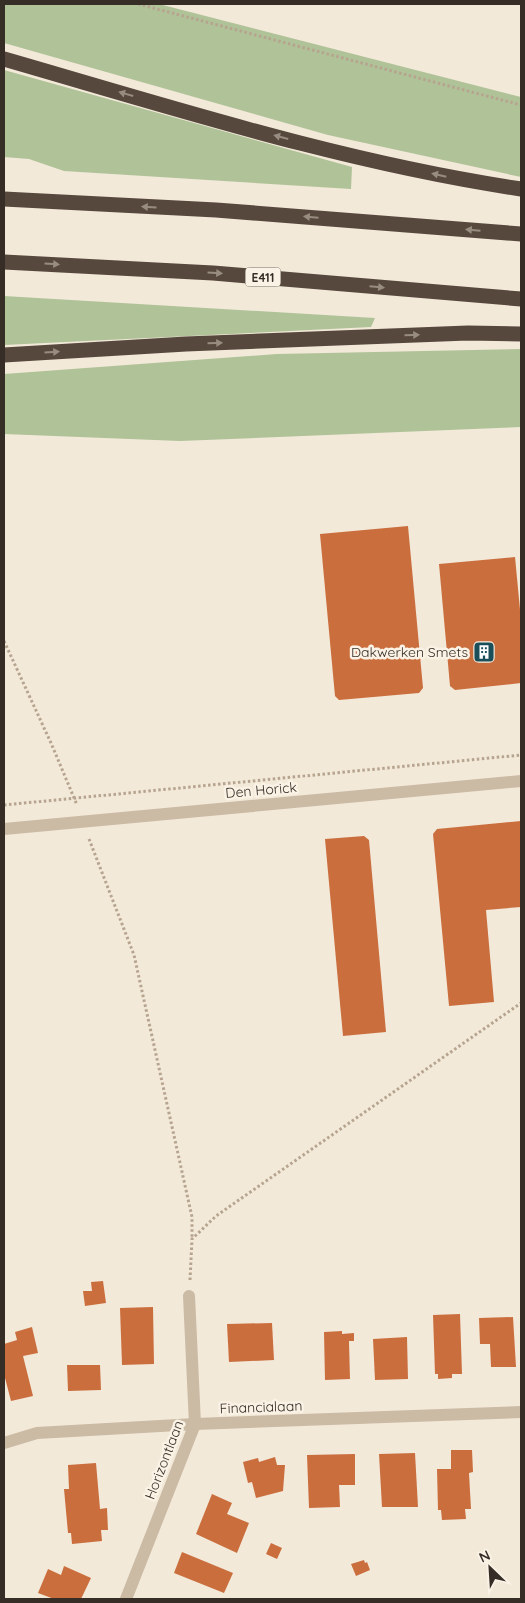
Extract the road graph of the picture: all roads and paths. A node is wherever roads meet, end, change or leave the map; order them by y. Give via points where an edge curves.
1 (138, 4) edge
2 (4, 59) edge
3 (521, 105) edge
4 (521, 189) edge
5 (4, 199) edge
6 (521, 234) edge
7 (4, 262) edge
8 (521, 300) edge
9 (521, 334) edge
10 (4, 355) edge
11 (4, 641) edge
12 (521, 755) edge
13 (521, 781) edge
14 (74, 799) junction
15 (4, 805) edge
16 (83, 821) junction
17 (4, 830) edge
18 (521, 1003) edge
19 (192, 1239) junction
20 (189, 1296) joint
21 (521, 1412) edge
22 (195, 1424) junction
23 (4, 1443) edge
24 (126, 1599) edge

1 - 3 path
4 -> 2 highway via 458,180 311,145
6 -> 5 highway via 216,210
7 -> 8 highway, E411 via 213,273
10 -> 9 highway via 186,344 468,333
11 - 14 path
12 - 14 path
13 - 16 street, Den Horick
14 - 15 path
14 - 16 path
16 - 17 street, Den Horick
16 - 19 path via 134,954 192,1217
18 - 19 path via 216,1216
19 - 20 path
20 - 22 street, Horizontlaan
21 - 22 street, Financialaan
22 - 23 street, Financialaan via 37,1433
22 - 24 street, Horizontlaan

